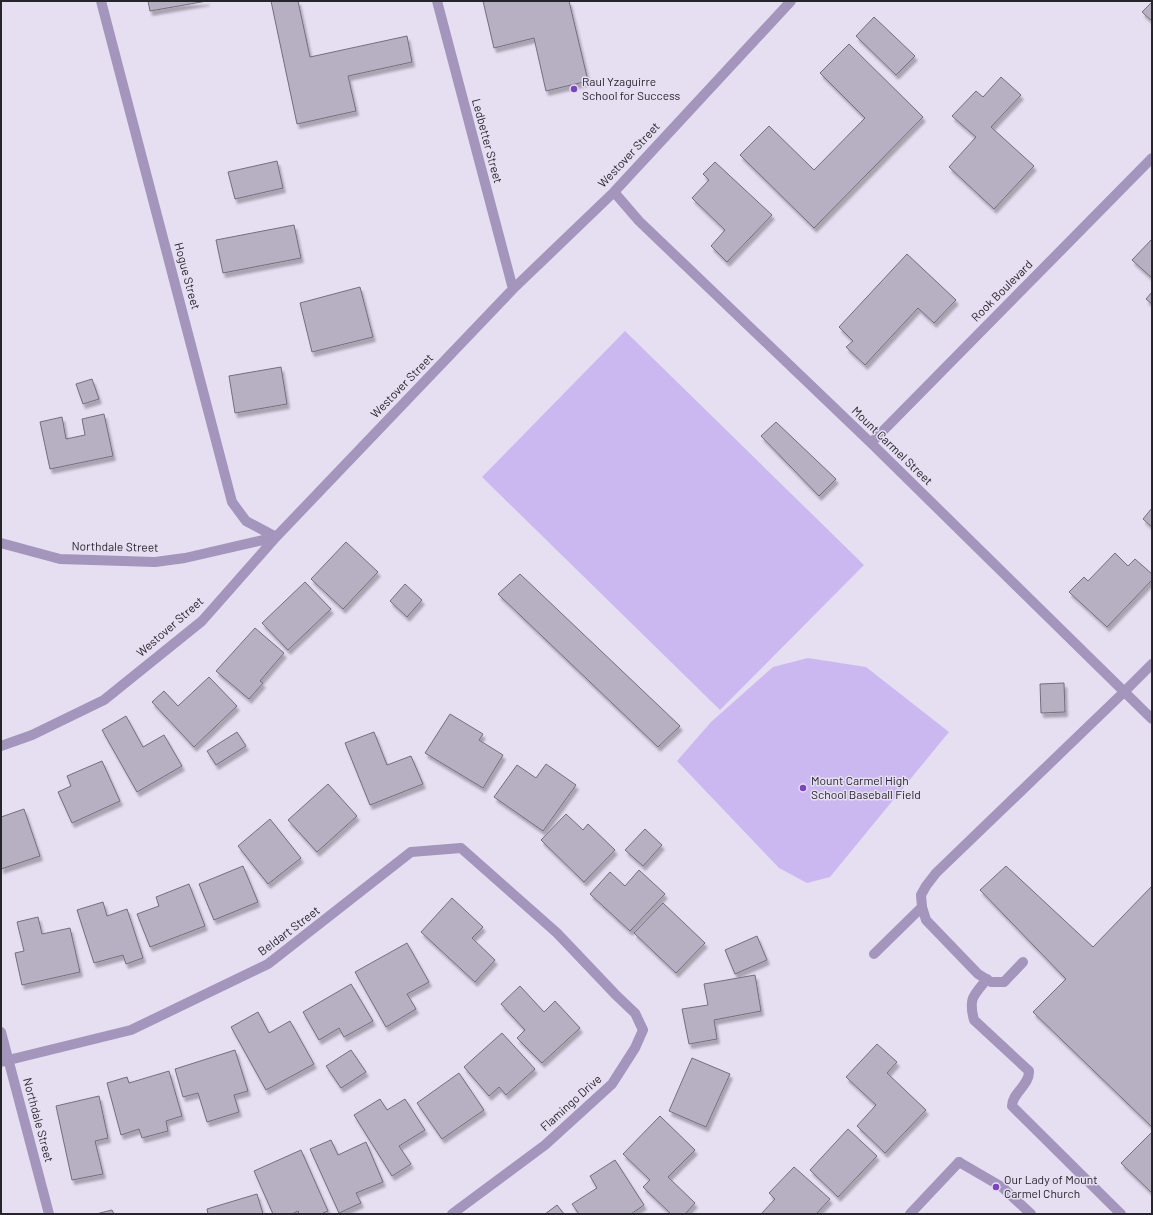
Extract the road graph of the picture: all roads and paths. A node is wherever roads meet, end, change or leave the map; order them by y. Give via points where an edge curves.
1 (101, 1) edge
2 (437, 1) edge
3 (786, 2) edge
4 (1152, 158) edge
5 (614, 192) junction
6 (513, 289) junction
7 (871, 443) junction
8 (276, 538) junction
9 (1, 543) edge
10 (1152, 664) edge
11 (1124, 692) junction
12 (1152, 719) edge
13 (1, 746) edge
14 (503, 885) joint
15 (922, 907) junction
16 (874, 954) dead end
17 (1023, 962) dead end
18 (987, 979) junction
19 (1, 1032) edge
20 (5, 1061) edge
21 (49, 1214) edge
22 (452, 1214) edge
23 (910, 1214) edge
24 (1031, 1214) edge
25 (1121, 1214) edge

1 - 8 street, Hogue Street via 232,502 246,521
2 - 6 street, Ledbetter Street
3 - 5 street, Westover Street
4 - 7 street, Rook Boulevard
5 - 6 street, Westover Street
5 - 7 street, Mount Carmel Street via 639,221
6 - 8 street, Westover Street
7 - 11 street, Mount Carmel Street
8 - 9 street, Northdale Street via 155,562 60,558
8 - 13 street, Westover Street via 202,621 104,700 32,735
10 - 11 street
11 - 12 street, Mount Carmel Street
11 - 15 street via 936,873 921,895
14 - 20 street, Beldart Street via 461,848 411,852 268,964 131,1030
14 - 22 street, Flamingo Drive via 557,933 635,1013 643,1030 635,1048 612,1084 545,1145
15 - 16 street
15 - 18 street via 926,920 978,974
17 - 18 street via 1004,982 991,982
18 - 25 street via 973,997 974,1020 1029,1071 1012,1106
19 - 20 street, Northdale Street
20 - 21 street, Northdale Street
23 - 24 street via 959,1162 1002,1187

